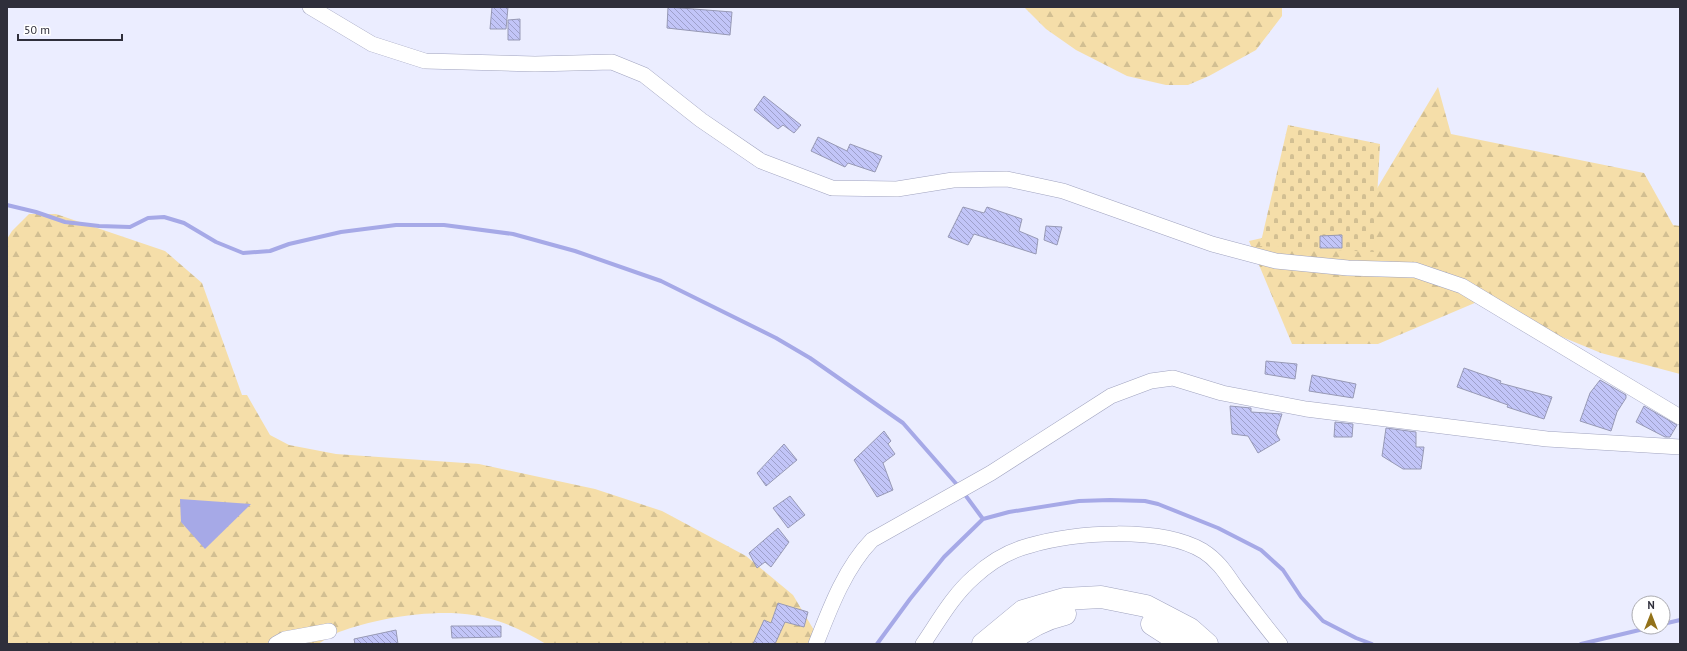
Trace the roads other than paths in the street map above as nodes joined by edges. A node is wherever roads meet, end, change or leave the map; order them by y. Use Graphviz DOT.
graph roads {
  1 [pos="310,7"];
  2 [pos="1680,417"];
  3 [pos="1680,448"];
  4 [pos="329,631"];
  5 [pos="276,644"];
  6 [pos="816,644"];
  7 [pos="923,644"];
  8 [pos="983,644"];
  9 [pos="1007,644"];
  10 [pos="1183,644"];
  11 [pos="1207,644"];
  12 [pos="1280,644"];
  1 -- 2 [label="street"];
  3 -- 6 [label="street"];
  4 -- 5 [label="street"];
  7 -- 12 [label="street"];
  8 -- 11 [label="highway"];
  9 -- 10 [label="highway"];
}
